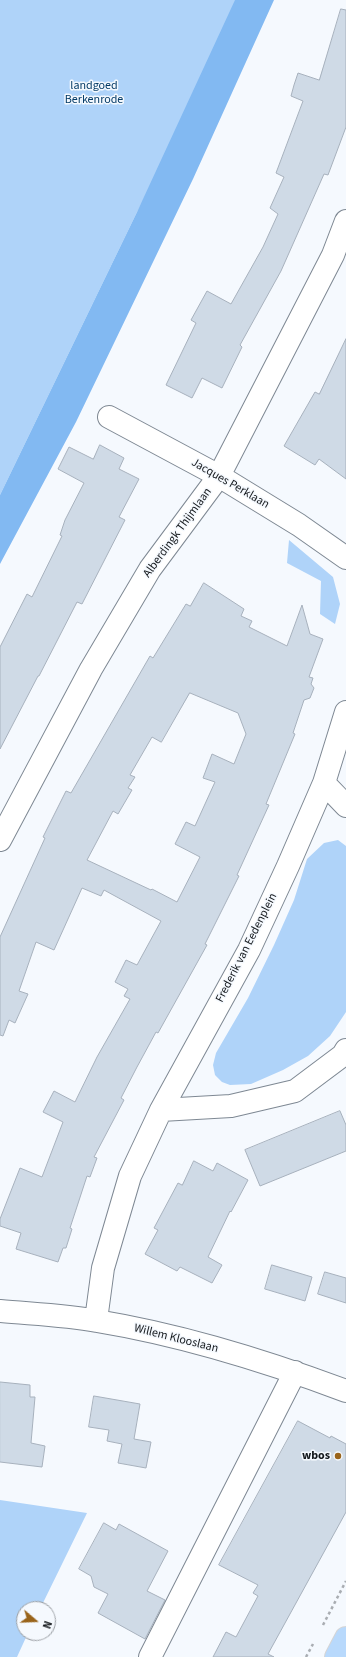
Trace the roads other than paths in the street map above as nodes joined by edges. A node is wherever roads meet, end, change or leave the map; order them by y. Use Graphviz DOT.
graph roads {
  1 [pos="346,221"];
  2 [pos="109,417"];
  3 [pos="219,476"];
  4 [pos="346,558"];
  5 [pos="346,712"];
  6 [pos="324,782"];
  7 [pos="346,806"];
  8 [pos="0,840"];
  9 [pos="346,1050"];
  10 [pos="161,1110"];
  11 [pos="0,1312"];
  12 [pos="96,1320"];
  13 [pos="295,1372"];
  14 [pos="346,1391"];
  15 [pos="346,1638"];
  16 [pos="150,1657"];
  17 [pos="336,1657"];
  1 -- 3 [label="street, Alberdingk Thijmlaan"];
  2 -- 3 [label="street, Jacques Perklaan"];
  3 -- 4 [label="street, Jacques Perklaan"];
  3 -- 8 [label="street, Alberdingk Thijmlaan"];
  5 -- 6 [label="street, Frederik van Eedenplein"];
  6 -- 7 [label="street"];
  6 -- 10 [label="street, Frederik van Eedenplein"];
  9 -- 10 [label="street"];
  10 -- 12 [label="street, Frederik van Eedenplein"];
  11 -- 12 [label="street, Willem Klooslaan"];
  12 -- 13 [label="street, Willem Klooslaan"];
  13 -- 14 [label="street, Willem Klooslaan"];
  13 -- 16 [label="street"];
  15 -- 17 [label="main road"];
}
